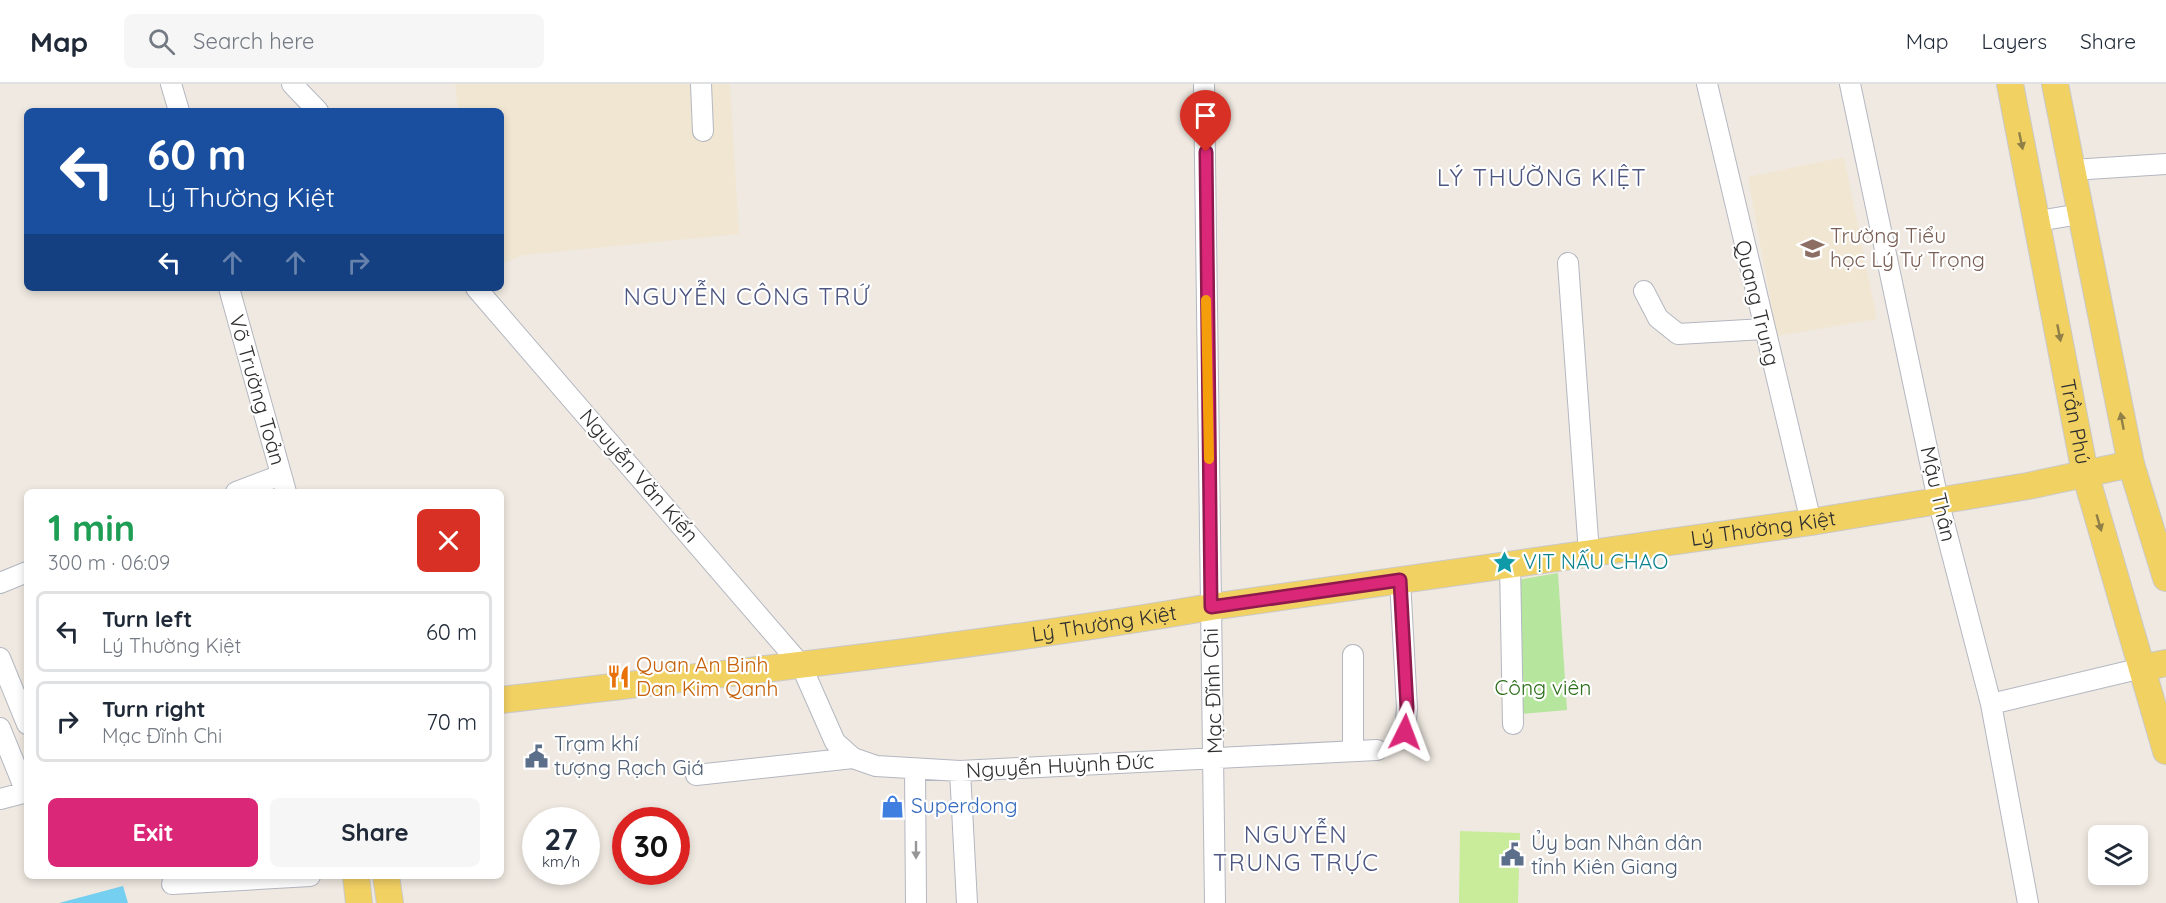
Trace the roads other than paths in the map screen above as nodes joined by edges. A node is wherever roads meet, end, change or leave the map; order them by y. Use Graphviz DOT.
graph roads {
  1 [pos="171,84"];
  2 [pos="292,84"];
  3 [pos="701,84"];
  4 [pos="1204,84"];
  5 [pos="1707,84"];
  6 [pos="1850,84"];
  7 [pos="2010,84"];
  8 [pos="2055,84"];
  9 [pos="178,108"];
  10 [pos="315,108"];
  11 [pos="703,131"];
  12 [pos="2166,164"];
  13 [pos="2072,170"];
  14 [pos="2080,214"];
  15 [pos="2038,221"];
  16 [pos="1568,263"];
  17 [pos="230,291"];
  18 [pos="479,291"];
  19 [pos="1644,291"];
  20 [pos="1764,329"];
  21 [pos="2131,464"];
  22 [pos="2085,473"];
  23 [pos="284,483"];
  24 [pos="252,489"];
  25 [pos="1938,500"];
  26 [pos="1811,522"];
  27 [pos="1589,554"];
  28 [pos="1510,564"];
  29 [pos="24,573"];
  30 [pos="2166,578"];
  31 [pos="1400,580"];
  32 [pos="0,583"];
  33 [pos="1211,607"];
  34 [pos="1353,655"];
  35 [pos="0,658"];
  36 [pos="801,665"];
  37 [pos="2154,665"];
  38 [pos="504,700"];
  39 [pos="1991,704"];
  40 [pos="24,717"];
  41 [pos="1514,724"];
  42 [pos="0,728"];
  43 [pos="1405,732"];
  44 [pos="1377,750"];
  45 [pos="1353,751"];
  46 [pos="2166,751"];
  47 [pos="853,758"];
  48 [pos="1215,758"];
  49 [pos="915,770"];
  50 [pos="960,771"];
  51 [pos="696,776"];
  52 [pos="24,787"];
  53 [pos="24,793"];
  54 [pos="0,800"];
  55 [pos="258,879"];
  56 [pos="356,879"];
  57 [pos="386,879"];
  58 [pos="172,884"];
  59 [pos="359,903"];
  60 [pos="390,903"];
  61 [pos="916,903"];
  62 [pos="967,903"];
  63 [pos="1215,903"];
  64 [pos="2028,903"];
  1 -- 9 [label="street"];
  2 -- 10 [label="street"];
  3 -- 11 [label="street"];
  4 -- 33 [label="street, Mạc Đĩnh Chi"];
  5 -- 20 [label="street, Quang Trung"];
  6 -- 25 [label="street, Mậu Thân"];
  7 -- 15 [label="main road, Trần Phú, one-way"];
  8 -- 13 [label="main road"];
  12 -- 13 [label="street"];
  13 -- 14 [label="main road"];
  14 -- 15 [label="street"];
  21 -- 14 [label="main road, one-way"];
  15 -- 22 [label="main road, Trần Phú, one-way"];
  16 -- 27 [label="street"];
  17 -- 23 [label="street, Võ Trường Toản"];
  18 -- 36 [label="street, Nguyễn Văn Kiến"];
  19 -- 20 [label="street"];
  20 -- 26 [label="street, Quang Trung"];
  21 -- 22 [label="main road, Lý Thường Kiệt"];
  21 -- 30 [label="main road"];
  22 -- 25 [label="main road, Lý Thường Kiệt"];
  22 -- 37 [label="main road, Trần Phú, one-way"];
  23 -- 24 [label="street"];
  25 -- 26 [label="main road, Lý Thường Kiệt"];
  25 -- 39 [label="street, Mậu Thân"];
  26 -- 27 [label="main road, Lý Thường Kiệt"];
  27 -- 28 [label="main road, Lý Thường Kiệt"];
  28 -- 31 [label="main road, Lý Thường Kiệt"];
  28 -- 41 [label="street"];
  29 -- 32 [label="street"];
  31 -- 33 [label="main road, Lý Thường Kiệt"];
  31 -- 43 [label="street"];
  33 -- 36 [label="main road, Lý Thường Kiệt"];
  33 -- 48 [label="street, Mạc Đĩnh Chi"];
  34 -- 45 [label="street"];
  35 -- 40 [label="street"];
  36 -- 38 [label="main road, Lý Thường Kiệt"];
  36 -- 47 [label="street, Nguyễn Huỳnh Đức"];
  37 -- 39 [label="street"];
  37 -- 46 [label="main road, Trần Phú"];
  39 -- 64 [label="street, Mậu Thân"];
  42 -- 52 [label="street"];
  44 -- 45 [label="street, Nguyễn Huỳnh Đức"];
  45 -- 48 [label="street, Nguyễn Huỳnh Đức"];
  47 -- 49 [label="street, Nguyễn Huỳnh Đức"];
  47 -- 51 [label="street"];
  48 -- 50 [label="street, Nguyễn Huỳnh Đức"];
  48 -- 63 [label="street, Mạc Đĩnh Chi"];
  49 -- 50 [label="street, Nguyễn Huỳnh Đức"];
  49 -- 61 [label="street, one-way"];
  50 -- 62 [label="street"];
  53 -- 54 [label="street"];
  55 -- 58 [label="street"];
  56 -- 59 [label="main road"];
  57 -- 60 [label="main road"];
}
